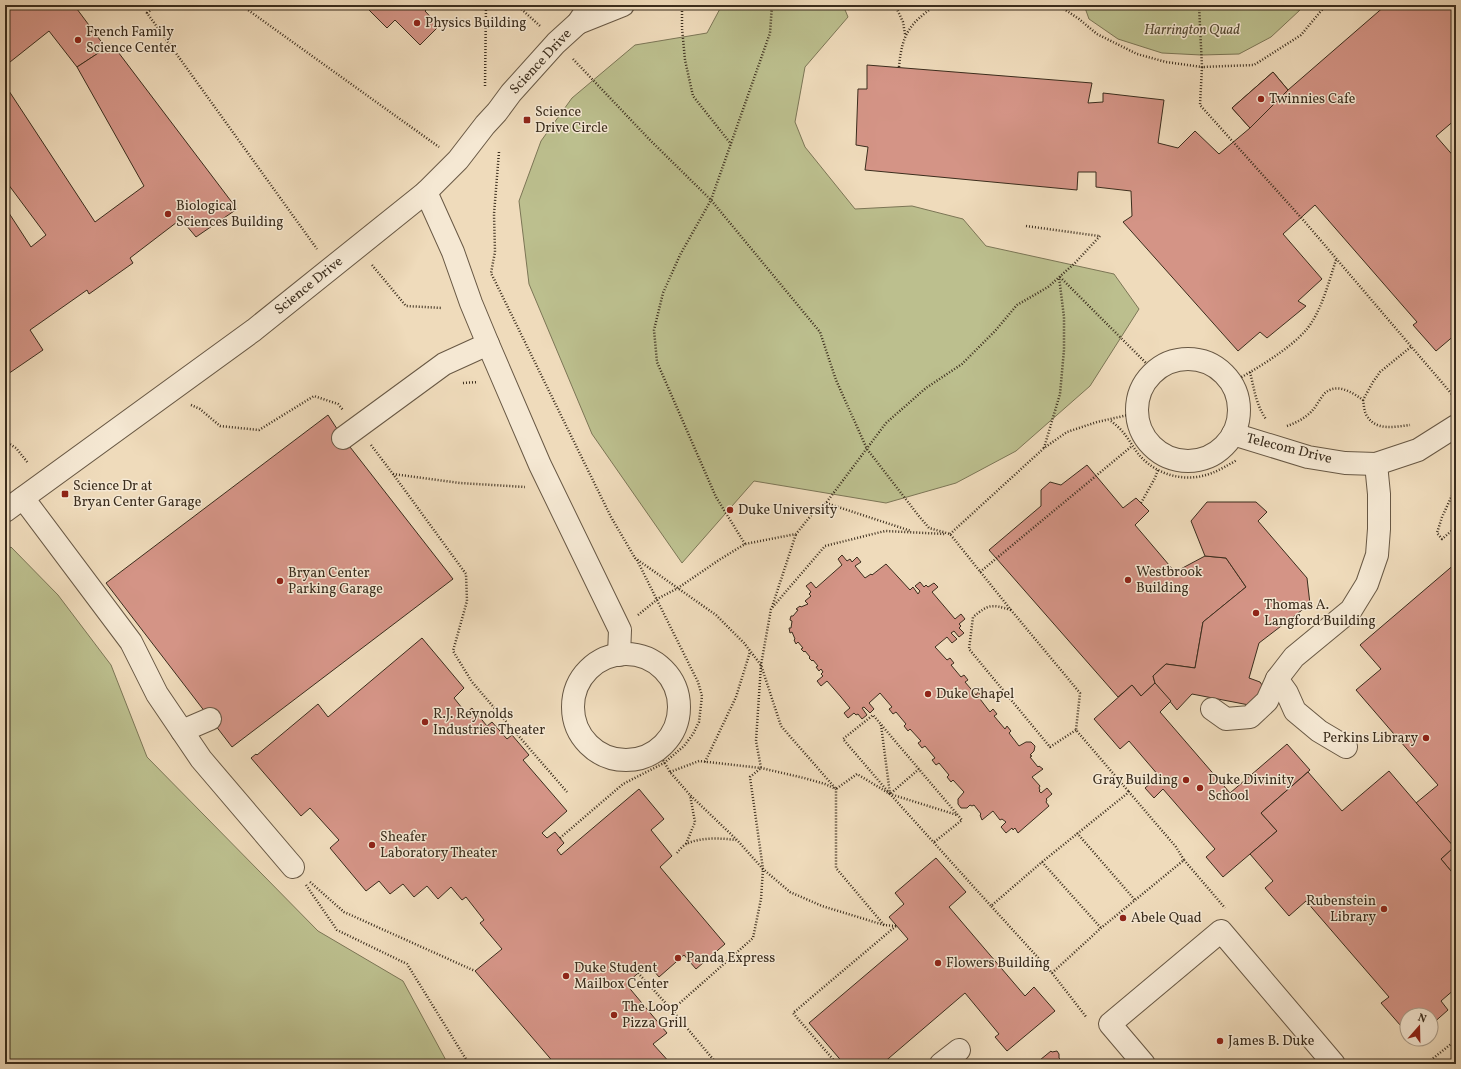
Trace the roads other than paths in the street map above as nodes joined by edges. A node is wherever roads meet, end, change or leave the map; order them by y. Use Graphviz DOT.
graph roads {
  1 [pos="590,5"];
  2 [pos="623,5"];
  3 [pos="578,23"];
  4 [pos="426,192"];
  5 [pos="488,344"];
  6 [pos="1456,426"];
  7 [pos="350,433"];
  8 [pos="1232,434"];
  9 [pos="1376,464"];
  10 [pos="23,498"];
  11 [pos="5,512"];
  12 [pos="620,655"];
  13 [pos="1277,679"];
  14 [pos="1212,709"];
  15 [pos="210,719"];
  16 [pos="182,730"];
  17 [pos="1346,747"];
  18 [pos="293,867"];
  19 [pos="959,1050"];
  20 [pos="941,1064"];
  21 [pos="1144,1064"];
  22 [pos="1334,1064"];
  1 -- 3 [label="street, Science Drive"];
  2 -- 3 [label="street, Science Drive"];
  3 -- 4 [label="street, Science Drive"];
  4 -- 5 [label="street"];
  4 -- 10 [label="street, Science Drive"];
  5 -- 7 [label="street"];
  5 -- 12 [label="street"];
  6 -- 9 [label="street, Telecom Drive"];
  8 -- 8 [label="street, Telecom Drive"];
  8 -- 9 [label="street, Telecom Drive"];
  9 -- 13 [label="street"];
  10 -- 11 [label="street, Science Drive"];
  10 -- 16 [label="street"];
  12 -- 12 [label="street"];
  13 -- 14 [label="street"];
  13 -- 17 [label="street"];
  15 -- 16 [label="street"];
  16 -- 18 [label="street"];
  19 -- 20 [label="street"];
  21 -- 22 [label="street"];
}
